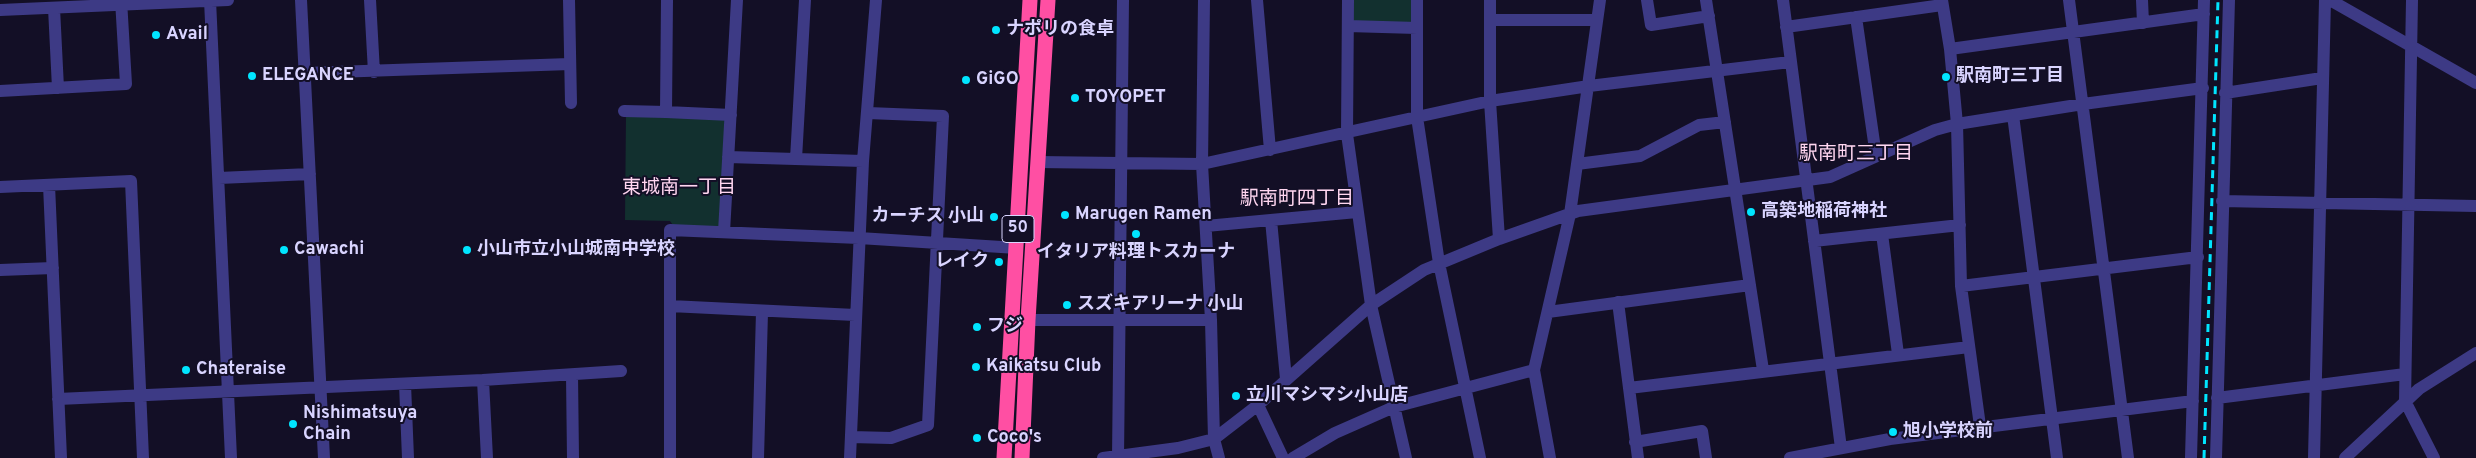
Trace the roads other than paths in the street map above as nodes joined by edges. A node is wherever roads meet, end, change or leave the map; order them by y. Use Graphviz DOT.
graph roads {
  1 [pos="210,0"];
  2 [pos="228,0"];
  3 [pos="301,0"];
  4 [pos="370,0"];
  5 [pos="569,0"];
  6 [pos="667,0"];
  7 [pos="737,0"];
  8 [pos="805,0"];
  9 [pos="876,0"];
  10 [pos="1030,0"];
  11 [pos="1048,0"];
  12 [pos="1123,0"];
  13 [pos="1204,0"];
  14 [pos="1257,0"];
  15 [pos="1348,0"];
  16 [pos="1418,0"];
  17 [pos="1490,0"];
  18 [pos="1600,0"];
  19 [pos="1647,0"];
  20 [pos="1706,0"];
  21 [pos="1783,0"];
  22 [pos="2069,0"];
  23 [pos="2142,0"];
  24 [pos="2204,0"];
  25 [pos="2229,0"];
  26 [pos="2325,0"];
  27 [pos="2330,0"];
  28 [pos="2412,0"];
  29 [pos="121,3"];
  30 [pos="1942,3"];
  31 [pos="32,4"];
  32 [pos="54,8"];
  33 [pos="0,10"];
  34 [pos="2204,14"];
  35 [pos="1709,16"];
  36 [pos="1856,17"];
  37 [pos="1490,20"];
  38 [pos="1597,20"];
  39 [pos="2143,22"];
  40 [pos="1348,26"];
  41 [pos="1786,27"];
  42 [pos="1417,28"];
  43 [pos="2073,31"];
  44 [pos="2411,46"];
  45 [pos="1950,48"];
  46 [pos="1790,62"];
  47 [pos="570,64"];
  48 [pos="1716,71"];
  49 [pos="374,72"];
  50 [pos="305,73"];
  51 [pos="0,77"];
  52 [pos="2322,78"];
  53 [pos="2476,83"];
  54 [pos="1589,86"];
  55 [pos="58,88"];
  56 [pos="2203,88"];
  57 [pos="0,91"];
  58 [pos="2225,93"];
  59 [pos="1490,101"];
  60 [pos="571,103"];
  61 [pos="2083,104"];
  62 [pos="624,111"];
  63 [pos="666,112"];
  64 [pos="868,113"];
  65 [pos="731,115"];
  66 [pos="2014,115"];
  67 [pos="1417,117"];
  68 [pos="1724,122"];
  69 [pos="1957,124"];
  70 [pos="1347,134"];
  71 [pos="1270,150"];
  72 [pos="1876,156"];
  73 [pos="728,157"];
  74 [pos="796,159"];
  75 [pos="863,161"];
  76 [pos="1037,162"];
  77 [pos="1122,162"];
  78 [pos="1202,164"];
  79 [pos="1577,164"];
  80 [pos="310,174"];
  81 [pos="219,178"];
  82 [pos="1806,181"];
  83 [pos="49,184"];
  84 [pos="0,187"];
  85 [pos="1735,189"];
  86 [pos="2222,202"];
  87 [pos="2320,203"];
  88 [pos="2408,206"];
  89 [pos="2476,206"];
  90 [pos="1357,212"];
  91 [pos="1570,214"];
  92 [pos="1271,220"];
  93 [pos="1960,225"];
  94 [pos="1206,226"];
  95 [pos="724,232"];
  96 [pos="1882,234"];
  97 [pos="859,238"];
  98 [pos="1499,239"];
  99 [pos="1814,241"];
  100 [pos="937,244"];
  101 [pos="1017,248"];
  102 [pos="2198,257"];
  103 [pos="1439,263"];
  104 [pos="53,268"];
  105 [pos="2104,268"];
  106 [pos="0,270"];
  107 [pos="2034,277"];
  108 [pos="1750,285"];
  109 [pos="1962,286"];
  110 [pos="1618,302"];
  111 [pos="670,306"];
  112 [pos="1371,306"];
  113 [pos="762,312"];
  114 [pos="1548,312"];
  115 [pos="855,315"];
  116 [pos="1120,318"];
  117 [pos="1028,320"];
  118 [pos="1211,320"];
  119 [pos="1969,347"];
  120 [pos="2476,353"];
  121 [pos="1898,354"];
  122 [pos="1828,362"];
  123 [pos="1534,370"];
  124 [pos="1763,370"];
  125 [pos="622,371"];
  126 [pos="2405,374"];
  127 [pos="572,375"];
  128 [pos="1286,378"];
  129 [pos="483,380"];
  130 [pos="405,384"];
  131 [pos="2316,385"];
  132 [pos="321,387"];
  133 [pos="1466,388"];
  134 [pos="1628,388"];
  135 [pos="228,392"];
  136 [pos="140,394"];
  137 [pos="2217,398"];
  138 [pos="58,399"];
  139 [pos="2193,401"];
  140 [pos="2405,401"];
  141 [pos="1258,405"];
  142 [pos="1394,407"];
  143 [pos="2122,410"];
  144 [pos="2052,420"];
  145 [pos="1980,426"];
  146 [pos="851,436"];
  147 [pos="1214,439"];
  148 [pos="1636,442"];
  149 [pos="1841,448"];
  150 [pos="1118,457"];
  151 [pos="61,458"];
  152 [pos="143,458"];
  153 [pos="231,458"];
  154 [pos="324,458"];
  155 [pos="408,458"];
  156 [pos="487,458"];
  157 [pos="573,458"];
  158 [pos="670,458"];
  159 [pos="758,458"];
  160 [pos="850,458"];
  161 [pos="1004,458"];
  162 [pos="1022,458"];
  163 [pos="1103,458"];
  164 [pos="1219,458"];
  165 [pos="1284,458"];
  166 [pos="1293,458"];
  167 [pos="1406,458"];
  168 [pos="1480,458"];
  169 [pos="1550,458"];
  170 [pos="1638,458"];
  171 [pos="1706,458"];
  172 [pos="1790,458"];
  173 [pos="2057,458"];
  174 [pos="2128,458"];
  175 [pos="2191,458"];
  176 [pos="2216,458"];
  177 [pos="2314,458"];
  178 [pos="2345,458"];
  179 [pos="2434,458"];
  1 -- 2 [label="street"];
  1 -- 29 [label="street"];
  1 -- 81 [label="street"];
  3 -- 50 [label="street"];
  4 -- 49 [label="street"];
  5 -- 47 [label="street"];
  6 -- 63 [label="street"];
  7 -- 65 [label="street"];
  8 -- 74 [label="street"];
  9 -- 64 [label="street"];
  10 -- 101 [label="highway, 50"];
  11 -- 76 [label="highway, 50"];
  12 -- 77 [label="street"];
  13 -- 78 [label="street"];
  14 -- 71 [label="street"];
  15 -- 40 [label="street"];
  16 -- 42 [label="street"];
  17 -- 37 [label="street"];
  18 -- 38 [label="street"];
  19 -- 35 [label="street"];
  20 -- 35 [label="street"];
  21 -- 41 [label="street"];
  22 -- 43 [label="street"];
  23 -- 39 [label="street"];
  24 -- 34 [label="street"];
  25 -- 58 [label="street"];
  26 -- 52 [label="street"];
  27 -- 44 [label="street"];
  28 -- 44 [label="street"];
  29 -- 32 [label="street"];
  29 -- 55 [label="street"];
  30 -- 36 [label="street"];
  30 -- 45 [label="street"];
  31 -- 32 [label="street"];
  31 -- 33 [label="street"];
  32 -- 55 [label="street"];
  34 -- 39 [label="street"];
  34 -- 56 [label="street"];
  35 -- 48 [label="street"];
  36 -- 41 [label="street"];
  36 -- 72 [label="street"];
  37 -- 38 [label="street"];
  37 -- 59 [label="street"];
  38 -- 54 [label="street"];
  39 -- 43 [label="street"];
  40 -- 42 [label="street"];
  40 -- 70 [label="street"];
  41 -- 46 [label="street"];
  42 -- 67 [label="street"];
  43 -- 45 [label="street"];
  43 -- 61 [label="street"];
  44 -- 53 [label="street"];
  44 -- 88 [label="street"];
  45 -- 69 [label="street"];
  46 -- 48 [label="street"];
  46 -- 82 [label="street"];
  47 -- 49 [label="street"];
  47 -- 60 [label="street"];
  48 -- 54 [label="street"];
  48 -- 68 [label="street"];
  49 -- 50 [label="street"];
  50 -- 80 [label="street"];
  51 -- 57 [label="street"];
  52 -- 58 [label="street"];
  52 -- 87 [label="street"];
  54 -- 59 [label="street"];
  54 -- 79 [label="street"];
  55 -- 57 [label="street"];
  56 -- 61 [label="street"];
  56 -- 102 [label="street"];
  58 -- 86 [label="street"];
  59 -- 67 [label="street"];
  59 -- 98 [label="street"];
  61 -- 66 [label="street"];
  61 -- 105 [label="street"];
  62 -- 63 [label="street"];
  63 -- 65 [label="street"];
  64 -- 75 [label="street"];
  64 -- 100 [label="street"];
  65 -- 73 [label="street"];
  66 -- 69 [label="street"];
  66 -- 107 [label="street"];
  67 -- 70 [label="street"];
  67 -- 103 [label="street"];
  68 -- 79 [label="street"];
  68 -- 85 [label="street"];
  69 -- 72 [label="street"];
  69 -- 93 [label="street"];
  70 -- 71 [label="street"];
  70 -- 90 [label="street"];
  71 -- 78 [label="street"];
  72 -- 82 [label="street"];
  73 -- 74 [label="street"];
  73 -- 95 [label="street"];
  74 -- 75 [label="street"];
  75 -- 97 [label="street"];
  76 -- 77 [label="street"];
  76 -- 117 [label="highway, 50"];
  77 -- 78 [label="street"];
  77 -- 116 [label="street"];
  78 -- 94 [label="street"];
  79 -- 91 [label="street"];
  80 -- 81 [label="street"];
  80 -- 132 [label="street"];
  81 -- 135 [label="street"];
  82 -- 85 [label="street"];
  82 -- 99 [label="street"];
  83 -- 84 [label="street"];
  83 -- 104 [label="street"];
  83 -- 136 [label="street"];
  85 -- 91 [label="street"];
  85 -- 108 [label="street"];
  86 -- 87 [label="street"];
  86 -- 137 [label="street"];
  87 -- 88 [label="street"];
  87 -- 131 [label="street"];
  88 -- 89 [label="street"];
  88 -- 126 [label="street"];
  90 -- 92 [label="street"];
  90 -- 112 [label="street"];
  91 -- 98 [label="street"];
  91 -- 114 [label="street"];
  92 -- 94 [label="street"];
  92 -- 128 [label="street"];
  93 -- 96 [label="street"];
  93 -- 109 [label="street"];
  94 -- 118 [label="street"];
  95 -- 97 [label="street"];
  95 -- 111 [label="street"];
  96 -- 99 [label="street"];
  96 -- 121 [label="street"];
  97 -- 100 [label="street"];
  97 -- 115 [label="street"];
  98 -- 103 [label="street"];
  99 -- 122 [label="street"];
  100 -- 101 [label="street"];
  100 -- 146 [label="street"];
  101 -- 161 [label="highway, 50"];
  102 -- 105 [label="street"];
  102 -- 139 [label="street"];
  103 -- 112 [label="street"];
  103 -- 133 [label="street"];
  104 -- 106 [label="street"];
  104 -- 138 [label="street"];
  105 -- 107 [label="street"];
  105 -- 143 [label="street"];
  107 -- 109 [label="street"];
  107 -- 144 [label="street"];
  108 -- 110 [label="street"];
  108 -- 124 [label="street"];
  109 -- 119 [label="street"];
  110 -- 114 [label="street"];
  110 -- 134 [label="street"];
  111 -- 113 [label="street"];
  111 -- 158 [label="street"];
  112 -- 128 [label="street"];
  112 -- 142 [label="street"];
  113 -- 115 [label="street"];
  113 -- 159 [label="street"];
  114 -- 123 [label="street"];
  115 -- 146 [label="street"];
  116 -- 117 [label="street"];
  116 -- 118 [label="street"];
  116 -- 150 [label="street"];
  117 -- 162 [label="highway, 50"];
  118 -- 147 [label="street"];
  119 -- 121 [label="street"];
  119 -- 145 [label="street"];
  120 -- 140 [label="street"];
  121 -- 122 [label="street"];
  122 -- 124 [label="street"];
  122 -- 149 [label="street"];
  123 -- 133 [label="street"];
  123 -- 169 [label="street"];
  124 -- 134 [label="street"];
  125 -- 127 [label="street"];
  126 -- 131 [label="street"];
  126 -- 140 [label="street"];
  127 -- 129 [label="street"];
  127 -- 157 [label="street"];
  128 -- 141 [label="street"];
  129 -- 130 [label="street"];
  129 -- 156 [label="street"];
  130 -- 132 [label="street"];
  130 -- 155 [label="street"];
  131 -- 137 [label="street"];
  131 -- 177 [label="street"];
  132 -- 135 [label="street"];
  132 -- 154 [label="street"];
  133 -- 142 [label="street"];
  133 -- 168 [label="street"];
  134 -- 148 [label="street"];
  135 -- 136 [label="street"];
  135 -- 153 [label="street"];
  136 -- 138 [label="street"];
  136 -- 152 [label="street"];
  137 -- 176 [label="street"];
  138 -- 151 [label="street"];
  139 -- 143 [label="street"];
  139 -- 175 [label="street"];
  140 -- 178 [label="street"];
  140 -- 179 [label="street"];
  141 -- 147 [label="street"];
  141 -- 165 [label="street"];
  142 -- 166 [label="street"];
  142 -- 167 [label="street"];
  143 -- 144 [label="street"];
  143 -- 174 [label="street"];
  144 -- 145 [label="street"];
  144 -- 173 [label="street"];
  145 -- 149 [label="street"];
  146 -- 160 [label="street"];
  147 -- 150 [label="street"];
  147 -- 164 [label="street"];
  148 -- 170 [label="street"];
  148 -- 171 [label="street"];
  149 -- 172 [label="street"];
  150 -- 163 [label="street"];
}
